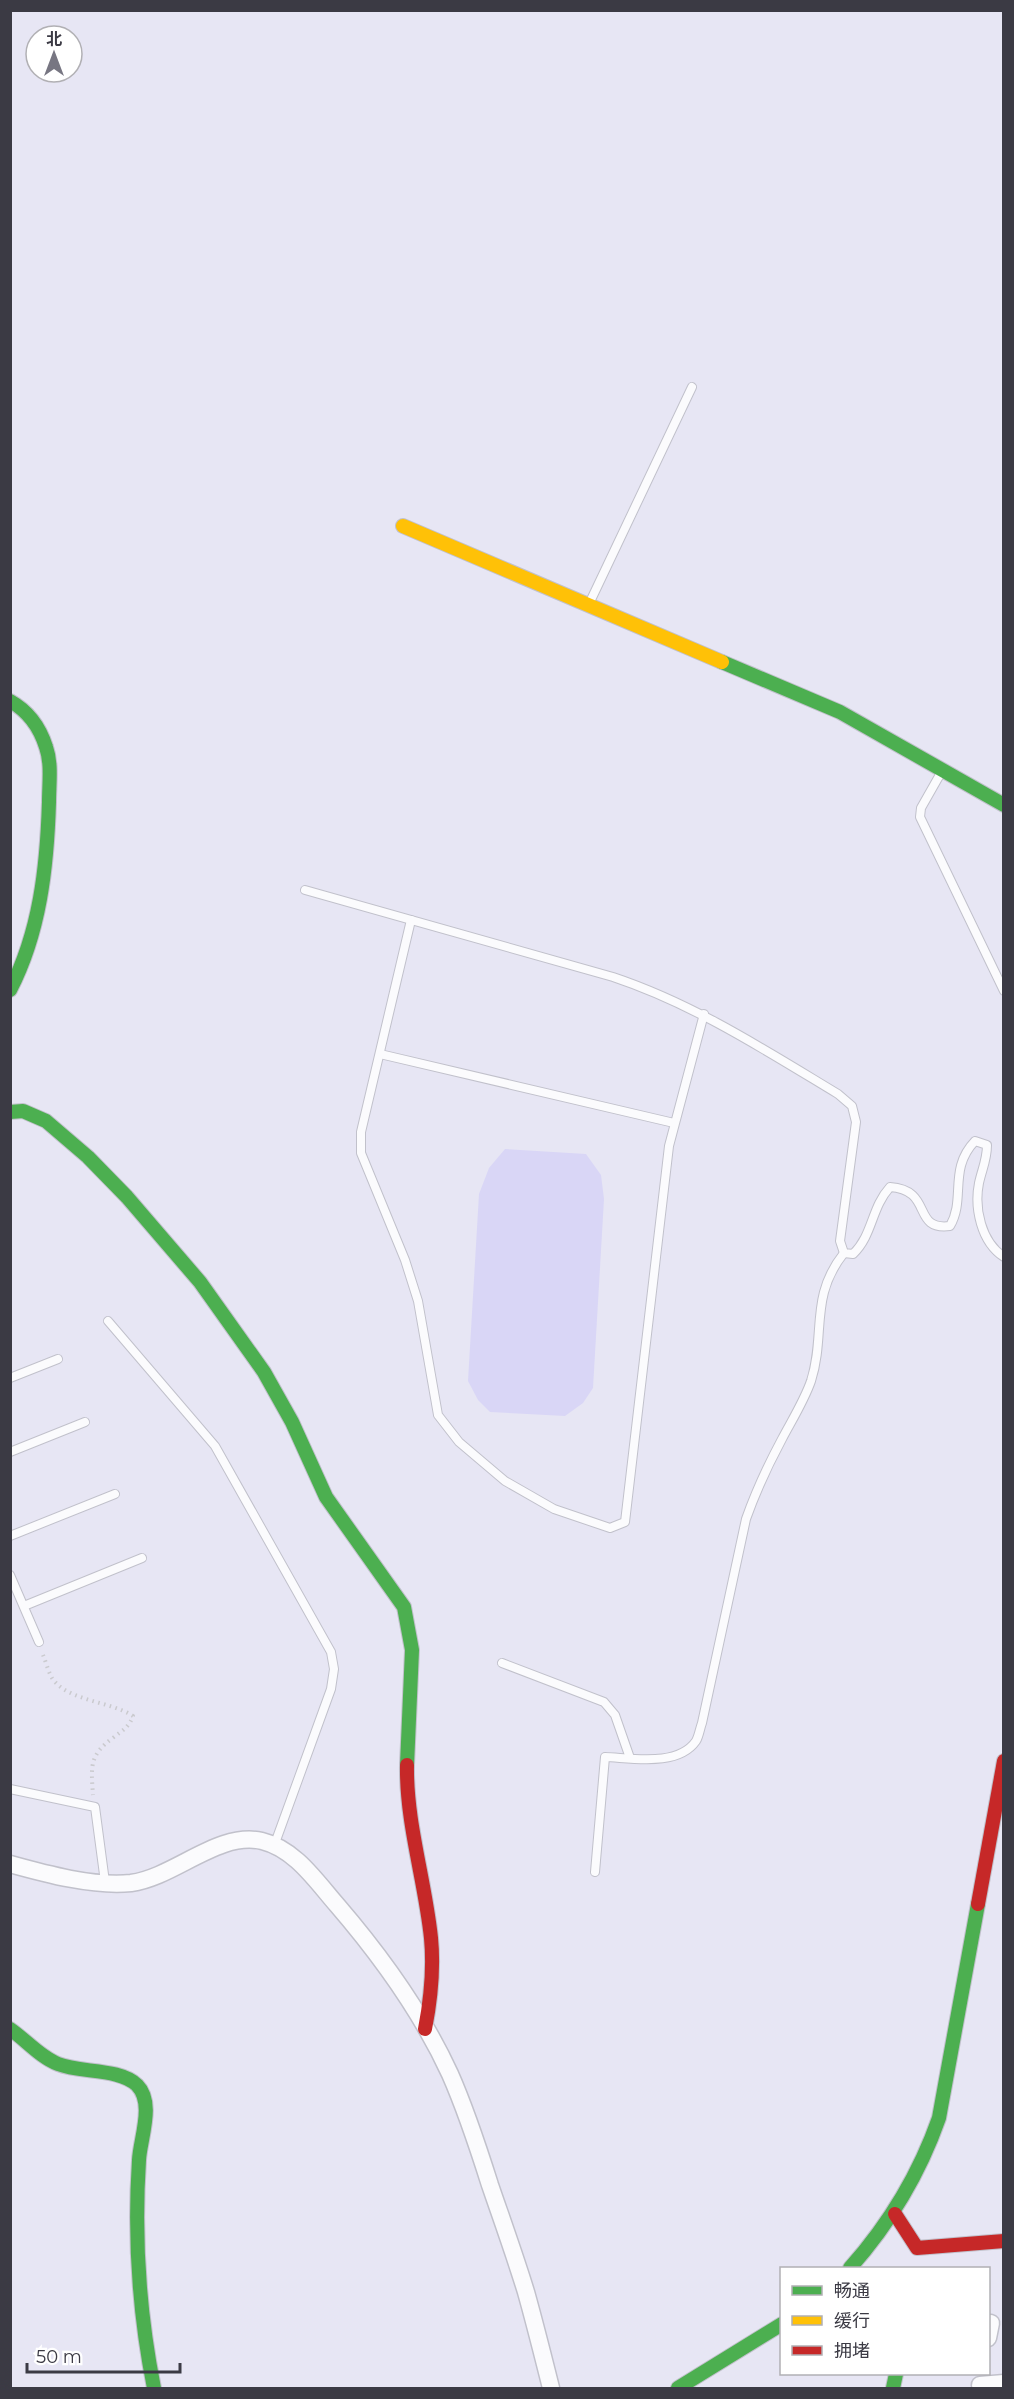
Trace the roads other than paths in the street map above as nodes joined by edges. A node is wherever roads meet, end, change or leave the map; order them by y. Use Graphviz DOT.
graph roads {
  1 [pos="692,387"];
  2 [pos="403,526"];
  3 [pos="588,605"];
  4 [pos="10,701"];
  5 [pos="942,770"];
  6 [pos="1004,805"];
  7 [pos="305,890"];
  8 [pos="411,920"];
  9 [pos="10,990"];
  10 [pos="1004,991"];
  11 [pos="704,1014"];
  12 [pos="380,1054"];
  13 [pos="10,1112"];
  14 [pos="674,1123"];
  15 [pos="844,1253"];
  16 [pos="1004,1257"];
  17 [pos="108,1321"];
  18 [pos="58,1359"];
  19 [pos="10,1378"];
  20 [pos="85,1422"];
  21 [pos="10,1452"];
  22 [pos="115,1494"];
  23 [pos="10,1536"];
  24 [pos="142,1558"];
  25 [pos="10,1575"];
  26 [pos="24,1606"];
  27 [pos="39,1642"];
  28 [pos="502,1663"];
  29 [pos="630,1758"];
  30 [pos="1004,1761"];
  31 [pos="10,1789"];
  32 [pos="274,1846"];
  33 [pos="10,1864"];
  34 [pos="596,1872"];
  35 [pos="105,1882"];
  36 [pos="10,2029"];
  37 [pos="425,2029"];
  38 [pos="896,2214"];
  39 [pos="1004,2241"];
  40 [pos="851,2267"];
  41 [pos="780,2325"];
  42 [pos="981,2382"];
  43 [pos="1004,2383"];
  44 [pos="154,2388"];
  45 [pos="551,2388"];
  46 [pos="678,2388"];
  1 -- 3 [label="lane"];
  2 -- 3 [label="street"];
  3 -- 5 [label="street"];
  4 -- 9 [label="street"];
  5 -- 6 [label="street"];
  5 -- 10 [label="lane"];
  7 -- 8 [label="lane"];
  8 -- 11 [label="lane"];
  8 -- 12 [label="lane"];
  11 -- 14 [label="lane"];
  11 -- 15 [label="lane"];
  12 -- 14 [label="lane"];
  12 -- 14 [label="lane"];
  13 -- 37 [label="street"];
  15 -- 16 [label="lane"];
  15 -- 29 [label="lane"];
  17 -- 32 [label="lane"];
  18 -- 19 [label="lane"];
  20 -- 21 [label="lane"];
  22 -- 23 [label="lane"];
  24 -- 26 [label="lane"];
  25 -- 26 [label="lane"];
  26 -- 27 [label="lane"];
  28 -- 29 [label="lane"];
  29 -- 34 [label="lane"];
  30 -- 38 [label="street"];
  31 -- 35 [label="lane"];
  32 -- 35 [label="street"];
  32 -- 37 [label="street"];
  33 -- 35 [label="street"];
  36 -- 44 [label="street"];
  37 -- 45 [label="street"];
  38 -- 39 [label="street"];
  38 -- 40 [label="street"];
  41 -- 46 [label="street"];
  42 -- 43 [label="street"];
}
